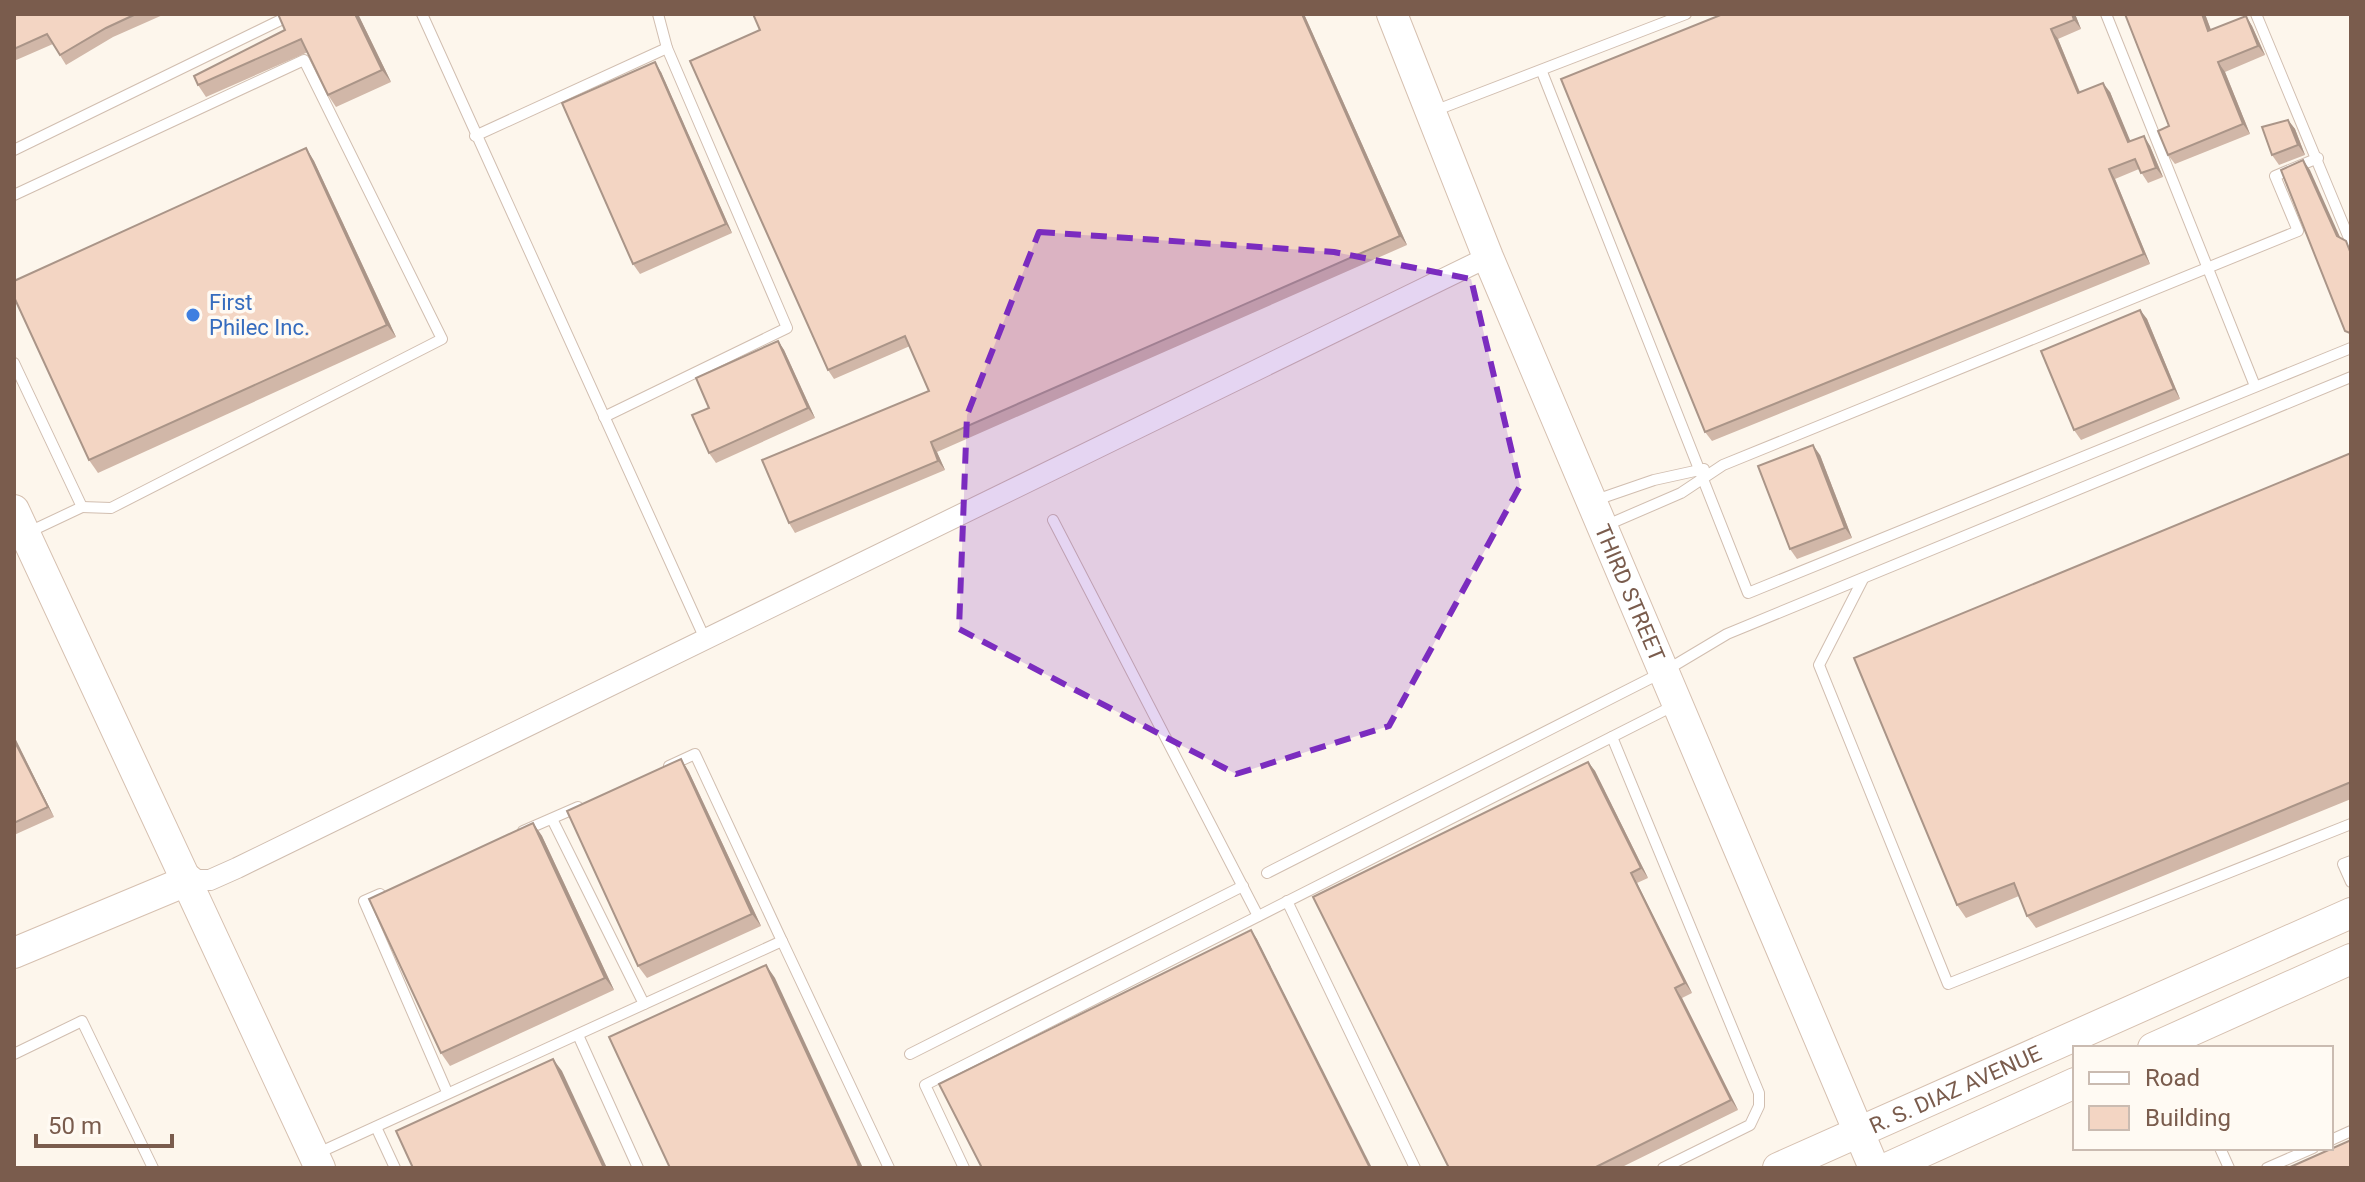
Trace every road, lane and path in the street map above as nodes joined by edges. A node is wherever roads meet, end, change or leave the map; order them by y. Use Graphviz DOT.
graph roads {
  1 [pos="293,14"];
  2 [pos="422,14"];
  3 [pos="658,14"];
  4 [pos="1392,14"];
  5 [pos="1686,14"];
  6 [pos="2106,14"];
  7 [pos="2256,14"];
  8 [pos="667,48"];
  9 [pos="1542,72"];
  10 [pos="1431,112"];
  11 [pos="475,136"];
  12 [pos="14,150"];
  13 [pos="2318,158"];
  14 [pos="14,195"];
  15 [pos="2351,243"];
  16 [pos="1488,257"];
  17 [pos="2209,267"];
  18 [pos="2351,348"];
  19 [pos="14,363"];
  20 [pos="2351,377"];
  21 [pos="2255,386"];
  22 [pos="604,417"];
  23 [pos="1701,474"];
  24 [pos="82,507"];
  25 [pos="1598,514"];
  26 [pos="1053,520"];
  27 [pos="20,522"];
  28 [pos="1863,579"];
  29 [pos="705,639"];
  30 [pos="1665,671"];
  31 [pos="1678,703"];
  32 [pos="1612,737"];
  33 [pos="652,774"];
  34 [pos="595,799"];
  35 [pos="552,819"];
  36 [pos="2351,824"];
  37 [pos="508,838"];
  38 [pos="2351,861"];
  39 [pos="1267,873"];
  40 [pos="189,880"];
  41 [pos="2351,882"];
  42 [pos="1243,886"];
  43 [pos="393,888"];
  44 [pos="1287,901"];
  45 [pos="2351,913"];
  46 [pos="1258,916"];
  47 [pos="782,941"];
  48 [pos="14,953"];
  49 [pos="2351,959"];
  50 [pos="644,1004"];
  51 [pos="578,1035"];
  52 [pos="2157,1046"];
  53 [pos="14,1054"];
  54 [pos="910,1054"];
  55 [pos="2073,1084"];
  56 [pos="447,1092"];
  57 [pos="376,1127"];
  58 [pos="1860,1132"];
  59 [pos="2308,1150"];
  60 [pos="317,1162"];
  61 [pos="153,1168"];
  62 [pos="395,1168"];
  63 [pos="638,1168"];
  64 [pos="889,1168"];
  65 [pos="964,1168"];
  66 [pos="1415,1168"];
  67 [pos="1663,1168"];
  68 [pos="1778,1168"];
  69 [pos="1874,1168"];
  70 [pos="1887,1168"];
  71 [pos="2267,1168"];
  1 -- 12 [label="lane"];
  2 -- 11 [label="lane"];
  3 -- 8 [label="lane"];
  4 -- 10 [label="street, THIRD STREET"];
  5 -- 9 [label="lane"];
  6 -- 17 [label="lane"];
  7 -- 13 [label="lane"];
  8 -- 11 [label="lane"];
  8 -- 22 [label="lane"];
  9 -- 10 [label="lane"];
  9 -- 23 [label="lane"];
  10 -- 16 [label="street, THIRD STREET"];
  11 -- 22 [label="lane"];
  13 -- 15 [label="lane"];
  13 -- 17 [label="lane"];
  14 -- 24 [label="lane"];
  16 -- 25 [label="street, THIRD STREET"];
  16 -- 29 [label="street"];
  17 -- 21 [label="lane"];
  17 -- 23 [label="lane"];
  18 -- 21 [label="lane"];
  19 -- 24 [label="lane"];
  20 -- 28 [label="lane"];
  21 -- 23 [label="lane"];
  22 -- 29 [label="lane"];
  23 -- 25 [label="lane"];
  23 -- 25 [label="lane"];
  24 -- 27 [label="lane"];
  25 -- 30 [label="street, THIRD STREET"];
  26 -- 42 [label="lane"];
  27 -- 40 [label="street"];
  28 -- 30 [label="lane"];
  28 -- 36 [label="lane"];
  29 -- 40 [label="street"];
  30 -- 31 [label="street, THIRD STREET"];
  30 -- 39 [label="lane"];
  31 -- 32 [label="lane"];
  31 -- 58 [label="street, THIRD STREET"];
  32 -- 44 [label="lane"];
  32 -- 67 [label="lane"];
  33 -- 47 [label="lane"];
  34 -- 35 [label="lane"];
  35 -- 37 [label="lane"];
  35 -- 50 [label="lane"];
  38 -- 41 [label="lane"];
  40 -- 48 [label="street"];
  40 -- 60 [label="street"];
  42 -- 46 [label="lane"];
  42 -- 54 [label="lane"];
  43 -- 56 [label="lane"];
  44 -- 46 [label="lane"];
  44 -- 66 [label="lane"];
  45 -- 58 [label="street, R. S. DIAZ AVENUE"];
  46 -- 65 [label="lane"];
  47 -- 50 [label="lane"];
  47 -- 64 [label="lane"];
  49 -- 52 [label="street"];
  50 -- 51 [label="lane"];
  51 -- 56 [label="lane"];
  51 -- 63 [label="lane"];
  53 -- 61 [label="lane"];
  55 -- 70 [label="street, R. S. DIAZ AVENUE"];
  56 -- 57 [label="lane"];
  57 -- 60 [label="lane"];
  57 -- 62 [label="lane"];
  58 -- 68 [label="street, R. S. DIAZ AVENUE"];
  58 -- 69 [label="street, THIRD STREET"];
  59 -- 71 [label="lane"];
}
